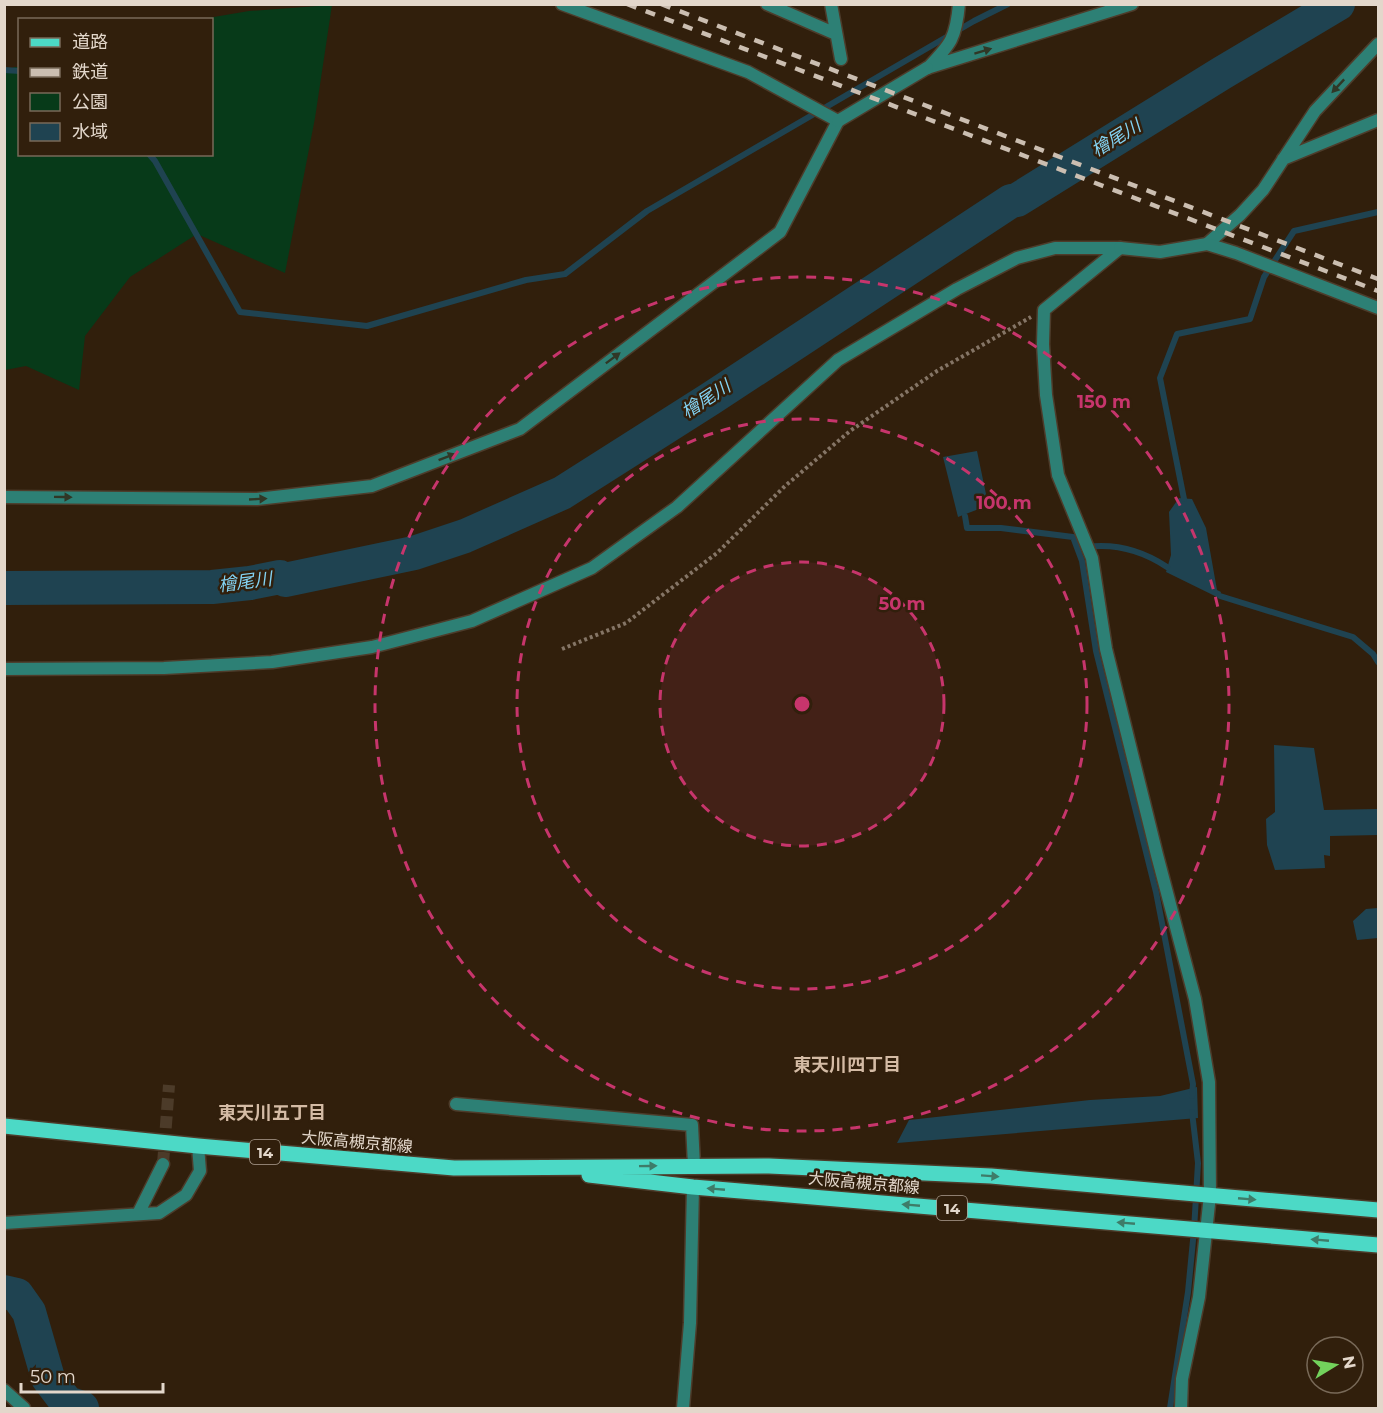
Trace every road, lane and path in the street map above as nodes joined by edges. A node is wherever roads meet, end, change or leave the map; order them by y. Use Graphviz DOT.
graph roads {
  1 [pos="562,4"];
  2 [pos="767,4"];
  3 [pos="831,4"];
  4 [pos="958,4"];
  5 [pos="1132,4"];
  6 [pos="836,34"];
  7 [pos="1378,44"];
  8 [pos="841,59"];
  9 [pos="927,68"];
  10 [pos="1378,120"];
  11 [pos="838,121"];
  12 [pos="1282,159"];
  13 [pos="1207,244"];
  14 [pos="1120,248"];
  15 [pos="1378,308"];
  16 [pos="1044,310"];
  17 [pos="4,497"];
  18 [pos="562,649"];
  19 [pos="4,669"];
  20 [pos="456,1104"];
  21 [pos="4,1126"];
  22 [pos="198,1146"];
  23 [pos="163,1164"];
  24 [pos="694,1165"];
  25 [pos="527,1168"];
  26 [pos="693,1187"];
  27 [pos="1210,1196"];
  28 [pos="1378,1210"];
  29 [pos="138,1214"];
  30 [pos="4,1223"];
  31 [pos="1206,1230"];
  32 [pos="1378,1245"];
  33 [pos="4,1390"];
  34 [pos="24,1408"];
  35 [pos="683,1408"];
  36 [pos="1181,1408"];
  1 -- 11 [label="street"];
  2 -- 6 [label="street"];
  3 -- 6 [label="street"];
  4 -- 9 [label="street"];
  9 -- 5 [label="street, one-way"];
  6 -- 8 [label="street"];
  7 -- 12 [label="street, one-way"];
  9 -- 11 [label="street"];
  10 -- 12 [label="street"];
  17 -- 11 [label="street, one-way"];
  12 -- 13 [label="street"];
  13 -- 14 [label="street"];
  13 -- 15 [label="street"];
  14 -- 16 [label="street"];
  14 -- 19 [label="street"];
  16 -- 18 [label="path"];
  16 -- 27 [label="street"];
  20 -- 24 [label="street"];
  21 -- 22 [label="main road, 大阪高槻京都線 / 14"];
  22 -- 25 [label="main road, 大阪高槻京都線 / 14"];
  22 -- 29 [label="street"];
  23 -- 29 [label="street"];
  25 -- 24 [label="main road, 大阪高槻京都線 / 14, one-way"];
  24 -- 27 [label="main road, 大阪高槻京都線 / 14, one-way"];
  25 -- 26 [label="main road, 大阪高槻京都線 / 14"];
  31 -- 26 [label="main road, 大阪高槻京都線 / 14, one-way"];
  26 -- 35 [label="street"];
  27 -- 28 [label="main road, 大阪高槻京都線 / 14, one-way"];
  27 -- 31 [label="street"];
  29 -- 30 [label="street"];
  32 -- 31 [label="main road, 大阪高槻京都線 / 14, one-way"];
  31 -- 36 [label="street"];
  33 -- 34 [label="street"];
}
